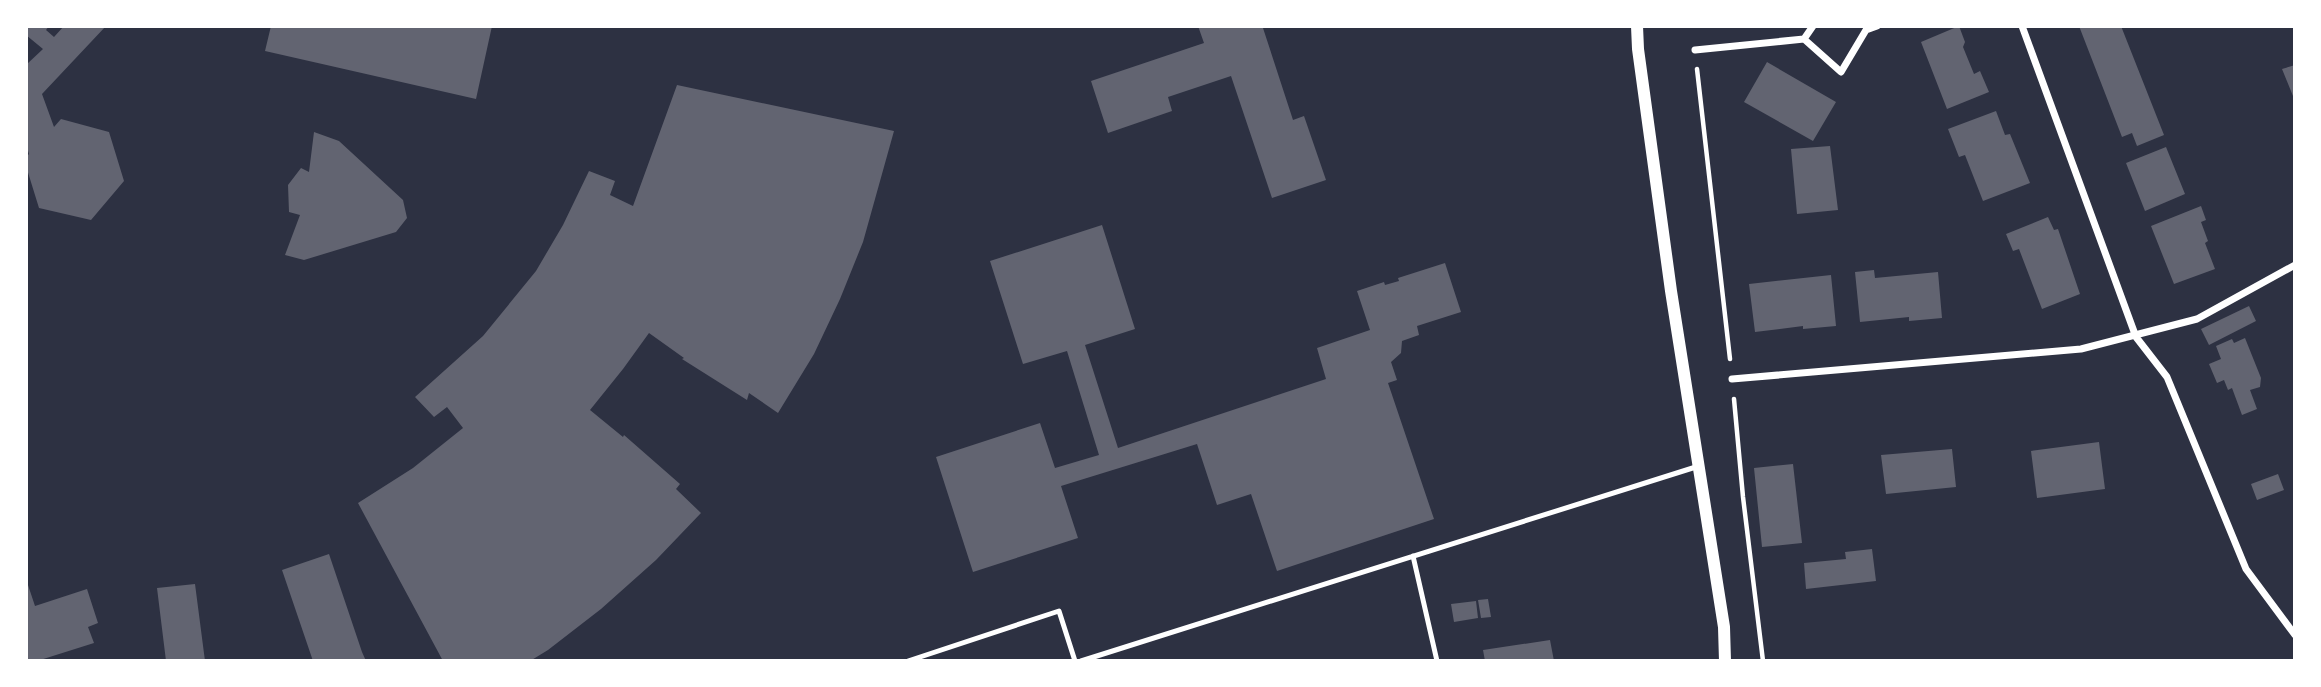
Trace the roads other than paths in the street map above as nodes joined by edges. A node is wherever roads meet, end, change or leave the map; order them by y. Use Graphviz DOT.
graph roads {
  1 [pos="1637,26"];
  2 [pos="1813,26"];
  3 [pos="1877,26"];
  4 [pos="2022,26"];
  5 [pos="1863,28"];
  6 [pos="1804,39"];
  7 [pos="1695,50"];
  8 [pos="2295,265"];
  9 [pos="2136,337"];
  10 [pos="1732,379"];
  11 [pos="1700,465"];
  12 [pos="1413,556"];
  13 [pos="2295,635"];
  14 [pos="908,661"];
  15 [pos="1075,661"];
  16 [pos="1081,661"];
  17 [pos="1437,661"];
  18 [pos="1725,661"];
  1 -- 11 [label="street"];
  2 -- 6 [label="street"];
  3 -- 5 [label="street"];
  4 -- 9 [label="street"];
  5 -- 6 [label="street"];
  6 -- 7 [label="street"];
  8 -- 9 [label="street"];
  9 -- 10 [label="street"];
  9 -- 13 [label="street"];
  11 -- 12 [label="lane"];
  11 -- 18 [label="street"];
  12 -- 16 [label="lane"];
  12 -- 17 [label="lane"];
  14 -- 15 [label="lane"];
}
